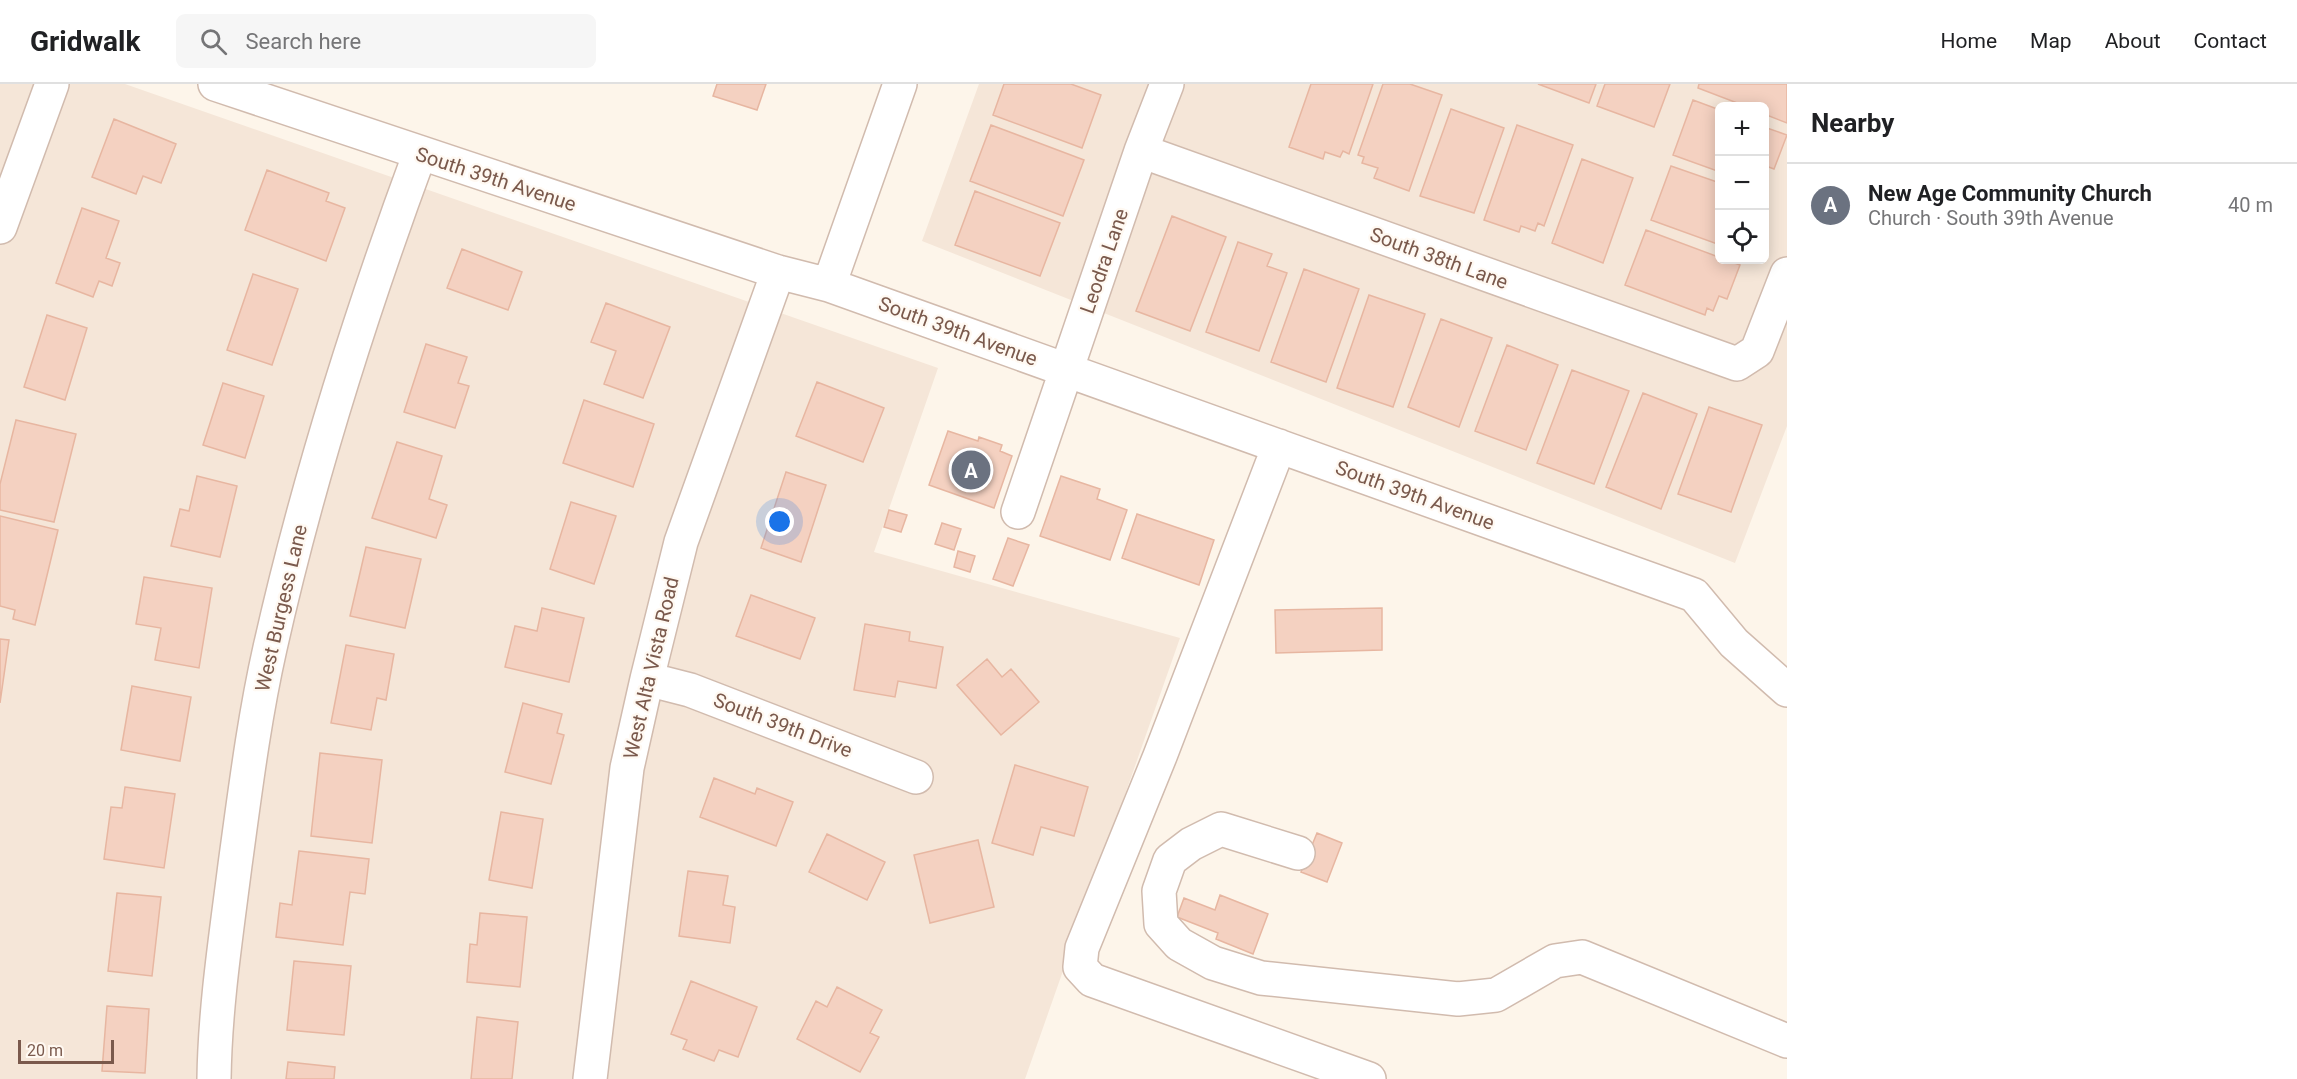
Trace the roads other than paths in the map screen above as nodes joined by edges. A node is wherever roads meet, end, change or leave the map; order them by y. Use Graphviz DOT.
graph roads {
  1 [pos="52,84"];
  2 [pos="900,84"];
  3 [pos="1167,84"];
  4 [pos="220,85"];
  5 [pos="1141,151"];
  6 [pos="420,153"];
  7 [pos="0,227"];
  8 [pos="778,272"];
  9 [pos="1787,274"];
  10 [pos="829,285"];
  11 [pos="1066,370"];
  12 [pos="1279,446"];
  13 [pos="1018,512"];
  14 [pos="647,680"];
  15 [pos="1787,690"];
  16 [pos="916,777"];
  17 [pos="1298,853"];
  18 [pos="1787,1041"];
  19 [pos="214,1079"];
  20 [pos="590,1079"];
  21 [pos="1369,1079"];
  1 -- 7 [label="street"];
  2 -- 10 [label="street"];
  3 -- 5 [label="street, Leodra Lane"];
  4 -- 6 [label="street, South 39th Avenue"];
  5 -- 9 [label="street, South 38th Lane"];
  5 -- 11 [label="street, Leodra Lane"];
  6 -- 8 [label="street, South 39th Avenue"];
  6 -- 19 [label="street, West Burgess Lane"];
  8 -- 10 [label="street, South 39th Avenue"];
  8 -- 14 [label="street, West Alta Vista Road"];
  10 -- 11 [label="street, South 39th Avenue"];
  11 -- 12 [label="street, South 39th Avenue"];
  11 -- 13 [label="street, Leodra Lane"];
  12 -- 15 [label="street, South 39th Avenue"];
  12 -- 21 [label="street"];
  14 -- 16 [label="street, South 39th Drive"];
  14 -- 20 [label="street, West Alta Vista Road"];
  17 -- 18 [label="street"];
}
